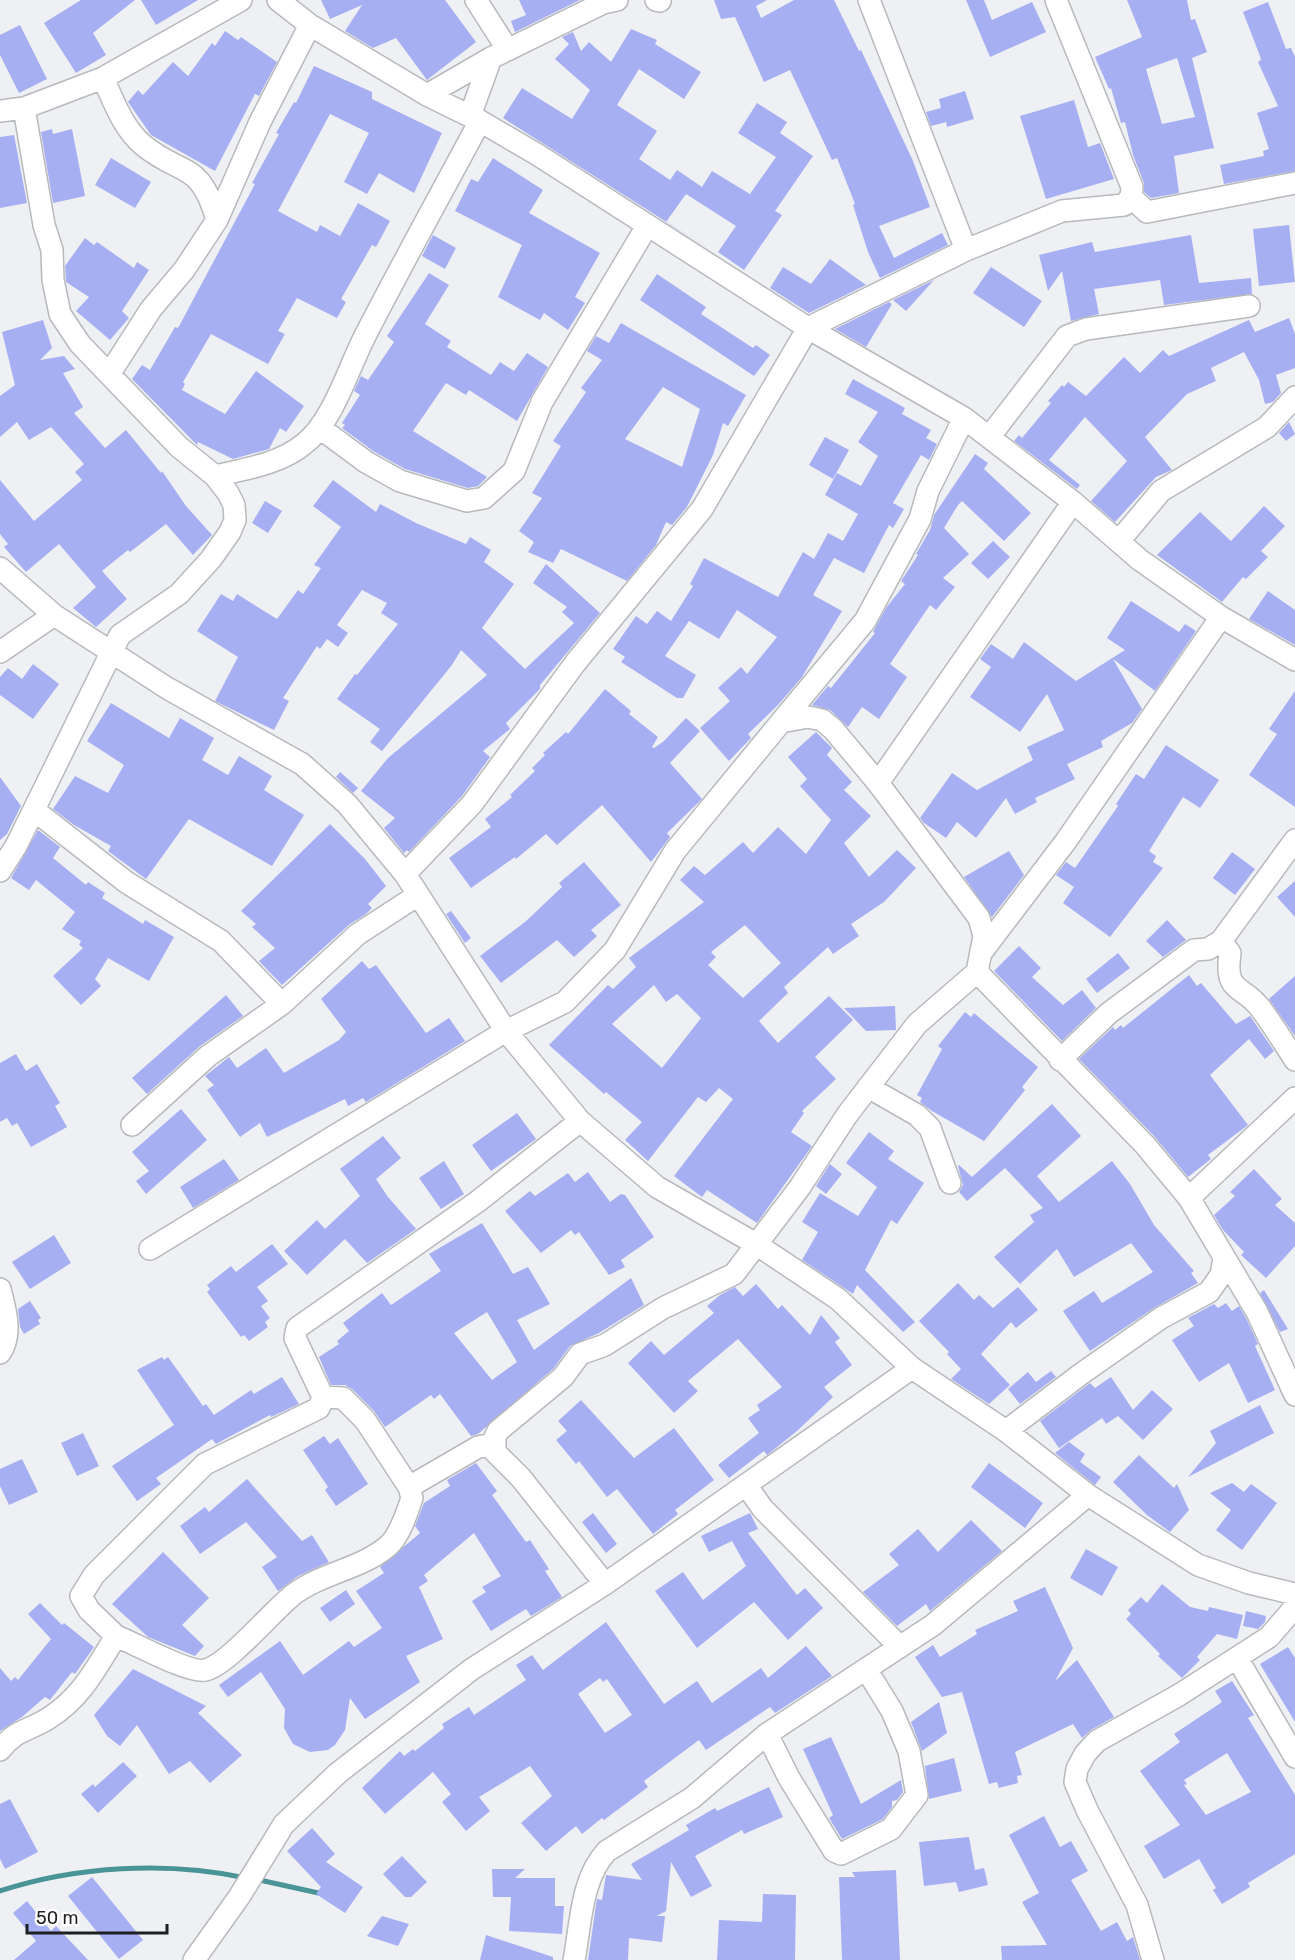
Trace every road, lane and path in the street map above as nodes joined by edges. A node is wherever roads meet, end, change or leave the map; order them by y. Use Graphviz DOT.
graph roads {
  1 [pos="241,0"];
  2 [pos="278,0"];
  3 [pos="476,0"];
  4 [pos="617,0"];
  5 [pos="869,0"];
  6 [pos="1058,1"];
  7 [pos="310,25"];
  8 [pos="500,54"];
  9 [pos="103,78"];
  10 [pos="427,95"];
  11 [pos="24,108"];
  12 [pos="0,111"];
  13 [pos="475,119"];
  14 [pos="1295,183"];
  15 [pos="1131,198"];
  16 [pos="217,220"];
  17 [pos="647,226"];
  18 [pos="966,250"];
  19 [pos="1249,306"];
  20 [pos="808,328"];
  21 [pos="110,373"];
  22 [pos="1295,397"];
  23 [pos="964,418"];
  24 [pos="320,428"];
  25 [pos="990,436"];
  26 [pos="215,476"];
  27 [pos="1072,502"];
  28 [pos="1119,542"];
  29 [pos="0,568"];
  30 [pos="54,615"];
  31 [pos="1221,617"];
  32 [pos="0,652"];
  33 [pos="112,652"];
  34 [pos="1295,660"];
  35 [pos="781,722"];
  36 [pos="878,783"];
  37 [pos="34,810"];
  38 [pos="1295,840"];
  39 [pos="0,871"];
  40 [pos="405,874"];
  41 [pos="418,895"];
  42 [pos="1221,941"];
  43 [pos="979,963"];
  44 [pos="282,1004"];
  45 [pos="507,1031"];
  46 [pos="1060,1060"];
  47 [pos="1295,1060"];
  48 [pos="868,1087"];
  49 [pos="1295,1098"];
  50 [pos="580,1121"];
  51 [pos="132,1125"];
  52 [pos="950,1183"];
  53 [pos="1189,1198"];
  54 [pos="756,1244"];
  55 [pos="150,1249"];
  56 [pos="1224,1258"];
  57 [pos="0,1289"];
  58 [pos="0,1353"];
  59 [pos="912,1368"];
  60 [pos="1295,1395"];
  61 [pos="322,1397"];
  62 [pos="1006,1431"];
  63 [pos="495,1450"];
  64 [pos="746,1485"];
  65 [pos="409,1487"];
  66 [pos="1088,1495"];
  67 [pos="605,1584"];
  68 [pos="1295,1594"];
  69 [pos="1295,1607"];
  70 [pos="116,1636"];
  71 [pos="900,1647"];
  72 [pos="1237,1658"];
  73 [pos="866,1669"];
  74 [pos="767,1734"];
  75 [pos="0,1750"];
  76 [pos="1295,1757"];
  77 [pos="194,1960"];
  78 [pos="574,1960"];
  79 [pos="1153,1960"];
  1 -- 9 [label="street"];
  2 -- 7 [label="street"];
  3 -- 8 [label="street"];
  4 -- 8 [label="street"];
  5 -- 18 [label="street"];
  6 -- 15 [label="street"];
  7 -- 10 [label="street"];
  7 -- 16 [label="street"];
  8 -- 10 [label="street"];
  8 -- 13 [label="street"];
  9 -- 11 [label="street"];
  9 -- 16 [label="street"];
  10 -- 13 [label="street"];
  11 -- 12 [label="street"];
  11 -- 21 [label="street"];
  13 -- 17 [label="street"];
  13 -- 24 [label="street"];
  14 -- 15 [label="street"];
  15 -- 18 [label="street"];
  16 -- 21 [label="street"];
  17 -- 20 [label="street"];
  17 -- 24 [label="street"];
  18 -- 20 [label="street"];
  19 -- 25 [label="street"];
  20 -- 23 [label="street"];
  20 -- 40 [label="street"];
  21 -- 26 [label="street"];
  22 -- 28 [label="street"];
  23 -- 25 [label="street"];
  23 -- 35 [label="street"];
  24 -- 26 [label="street"];
  25 -- 27 [label="street"];
  26 -- 33 [label="street"];
  27 -- 28 [label="street"];
  27 -- 36 [label="street"];
  28 -- 31 [label="street"];
  29 -- 30 [label="street"];
  30 -- 32 [label="street"];
  30 -- 33 [label="street"];
  31 -- 34 [label="street"];
  31 -- 43 [label="street"];
  33 -- 37 [label="street"];
  33 -- 40 [label="street"];
  35 -- 36 [label="street"];
  35 -- 45 [label="street"];
  36 -- 43 [label="street"];
  37 -- 39 [label="street"];
  37 -- 44 [label="street"];
  38 -- 42 [label="street"];
  40 -- 41 [label="street"];
  41 -- 44 [label="street"];
  41 -- 45 [label="street"];
  42 -- 46 [label="street"];
  42 -- 47 [label="street"];
  43 -- 46 [label="street"];
  43 -- 48 [label="street"];
  44 -- 51 [label="street"];
  45 -- 50 [label="street"];
  45 -- 55 [label="street"];
  46 -- 53 [label="street"];
  48 -- 52 [label="street"];
  48 -- 54 [label="street"];
  49 -- 53 [label="street"];
  50 -- 54 [label="street"];
  50 -- 61 [label="street"];
  53 -- 56 [label="street"];
  54 -- 59 [label="street"];
  54 -- 63 [label="street"];
  56 -- 60 [label="street"];
  56 -- 62 [label="street"];
  57 -- 58 [label="street"];
  59 -- 62 [label="street"];
  59 -- 64 [label="street"];
  61 -- 65 [label="street"];
  61 -- 70 [label="street"];
  62 -- 66 [label="street"];
  63 -- 65 [label="street"];
  63 -- 67 [label="street"];
  64 -- 67 [label="street"];
  64 -- 71 [label="street"];
  65 -- 70 [label="street"];
  66 -- 68 [label="street"];
  66 -- 71 [label="street"];
  67 -- 77 [label="street"];
  69 -- 72 [label="street"];
  70 -- 75 [label="street"];
  71 -- 73 [label="street"];
  72 -- 76 [label="street"];
  72 -- 79 [label="street"];
  73 -- 74 [label="street"];
  73 -- 74 [label="street"];
  74 -- 78 [label="street"];
}
